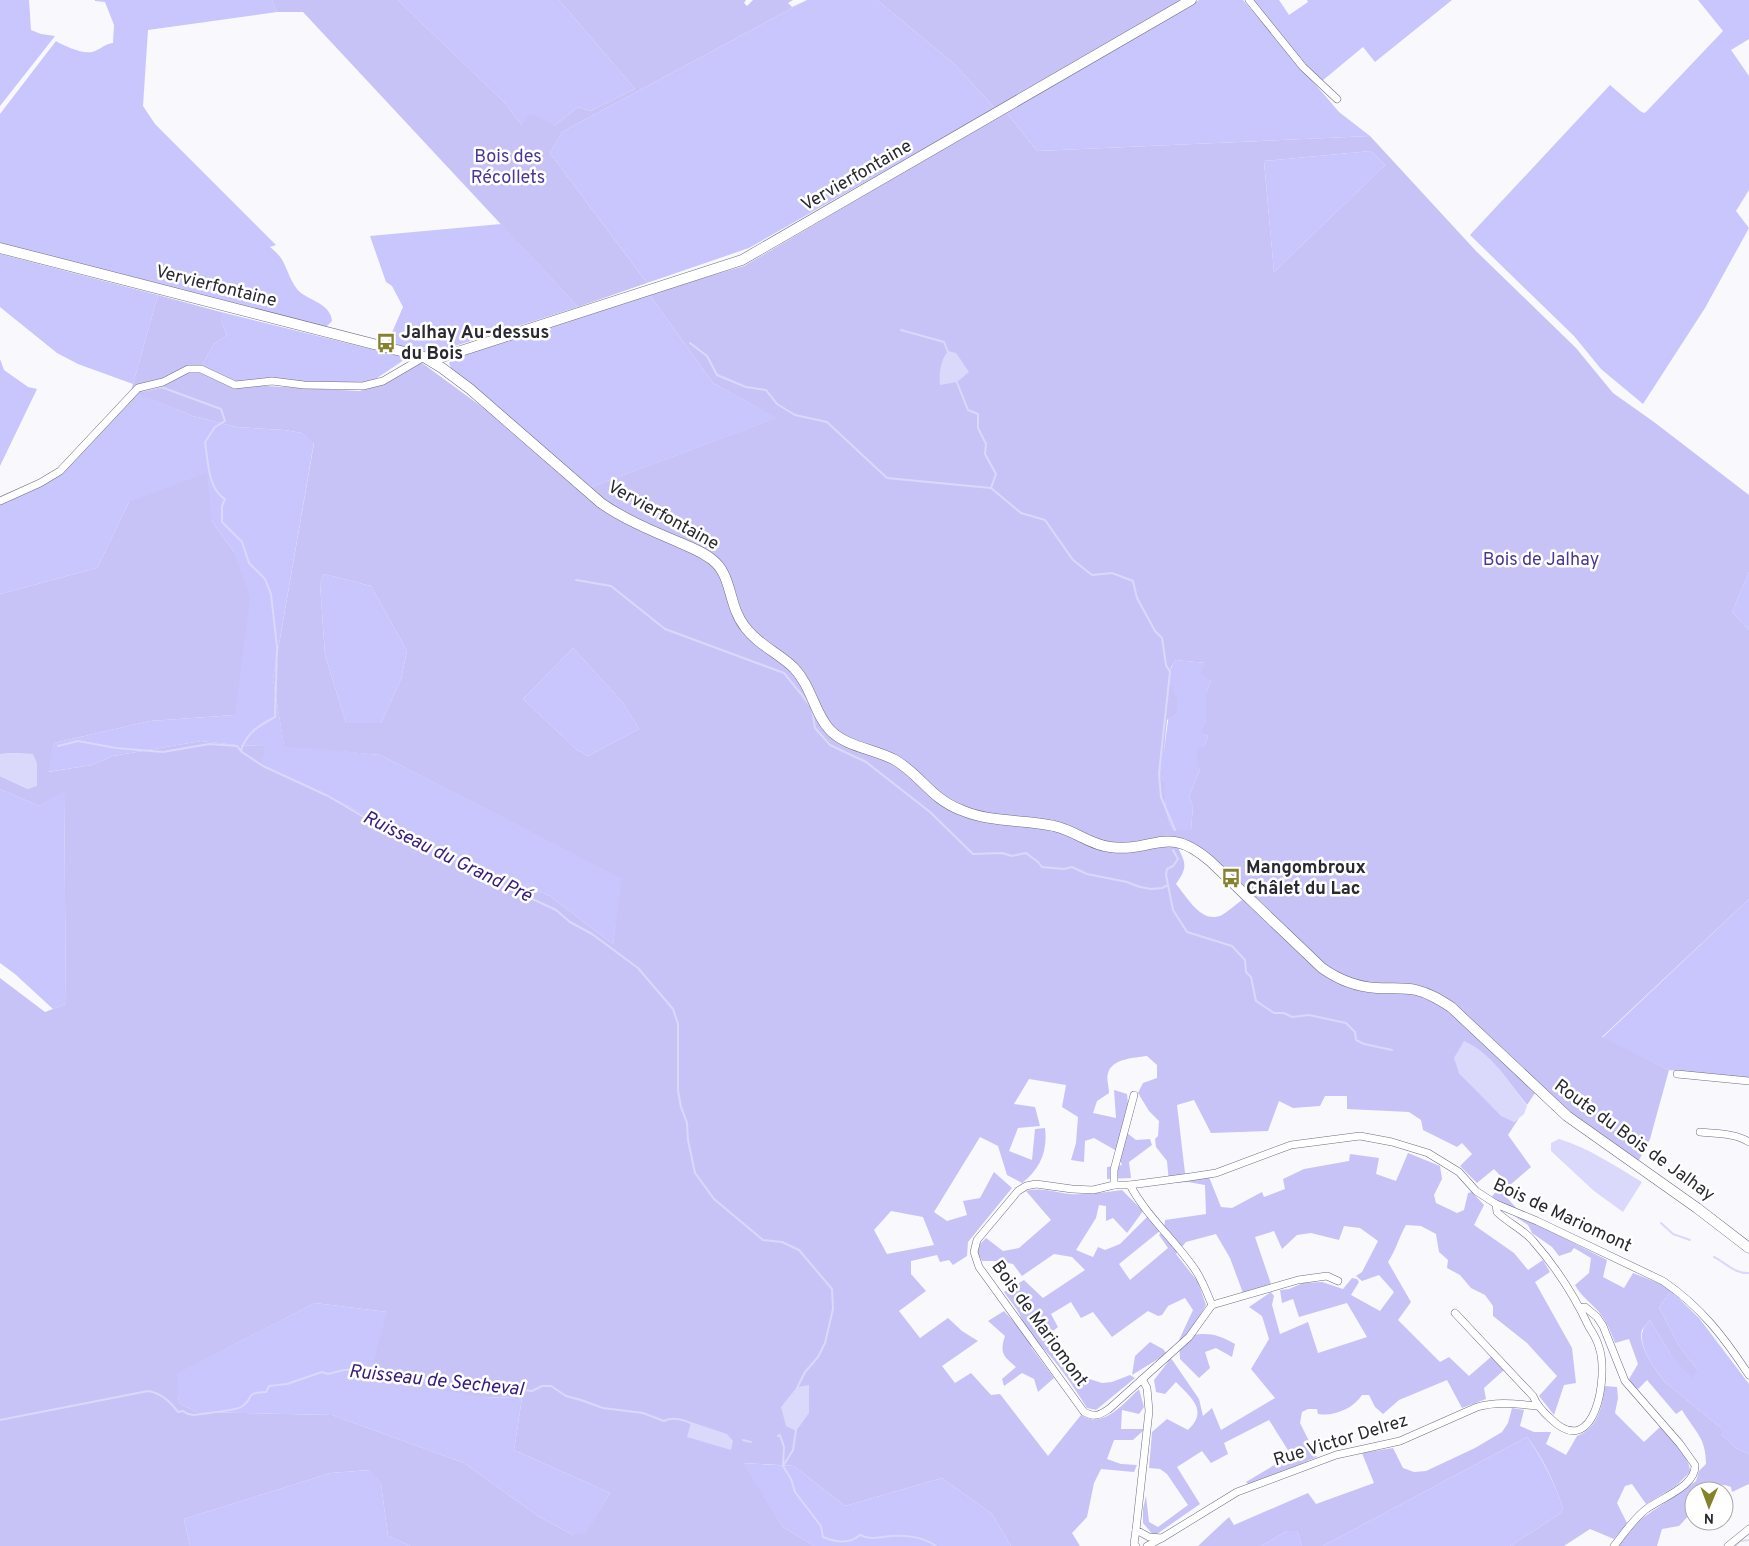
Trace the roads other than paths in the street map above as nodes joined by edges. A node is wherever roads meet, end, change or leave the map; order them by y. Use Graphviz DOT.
graph roads {
  1 [pos="1191,0"];
  2 [pos="1248,0"];
  3 [pos="1337,98"];
  4 [pos="0,248"];
  5 [pos="428,360"];
  6 [pos="0,500"];
  7 [pos="1190,846"];
  8 [pos="1677,1074"];
  9 [pos="1749,1081"];
  10 [pos="1134,1095"];
  11 [pos="1700,1132"];
  12 [pos="1749,1142"];
  13 [pos="1114,1185"];
  14 [pos="1130,1186"];
  15 [pos="1496,1204"];
  16 [pos="1749,1248"];
  17 [pos="1338,1281"];
  18 [pos="1212,1306"];
  19 [pos="1580,1308"];
  20 [pos="1455,1313"];
  21 [pos="1749,1375"];
  22 [pos="1142,1379"];
  23 [pos="1538,1406"];
  24 [pos="1749,1529"];
  25 [pos="1136,1530"];
  26 [pos="1162,1538"];
  27 [pos="1136,1546"];
  28 [pos="1147,1546"];
  29 [pos="1614,1546"];
  30 [pos="1728,1546"];
  1 -- 5 [label="main road, Vervierfontaine"];
  2 -- 3 [label="street"];
  4 -- 5 [label="main road, Vervierfontaine"];
  5 -- 6 [label="street, Vervierfontaine"];
  5 -- 7 [label="main road, Vervierfontaine"];
  7 -- 16 [label="main road, Route du Bois de Jalhay"];
  8 -- 9 [label="street"];
  10 -- 13 [label="street"];
  11 -- 12 [label="street"];
  13 -- 14 [label="street, Bois de Mariomont"];
  13 -- 22 [label="street, Bois de Mariomont"];
  14 -- 15 [label="street, Bois de Mariomont"];
  14 -- 18 [label="street"];
  15 -- 19 [label="street"];
  15 -- 21 [label="street, Bois de Mariomont"];
  17 -- 18 [label="street"];
  18 -- 22 [label="street, Bois de Mariomont"];
  19 -- 23 [label="street"];
  19 -- 29 [label="street"];
  20 -- 23 [label="street"];
  22 -- 25 [label="street"];
  23 -- 26 [label="street, Rue Victor Delrez"];
  24 -- 30 [label="street"];
  25 -- 26 [label="street"];
  25 -- 27 [label="street"];
  26 -- 28 [label="street, Rue Victor Delrez"];
}
